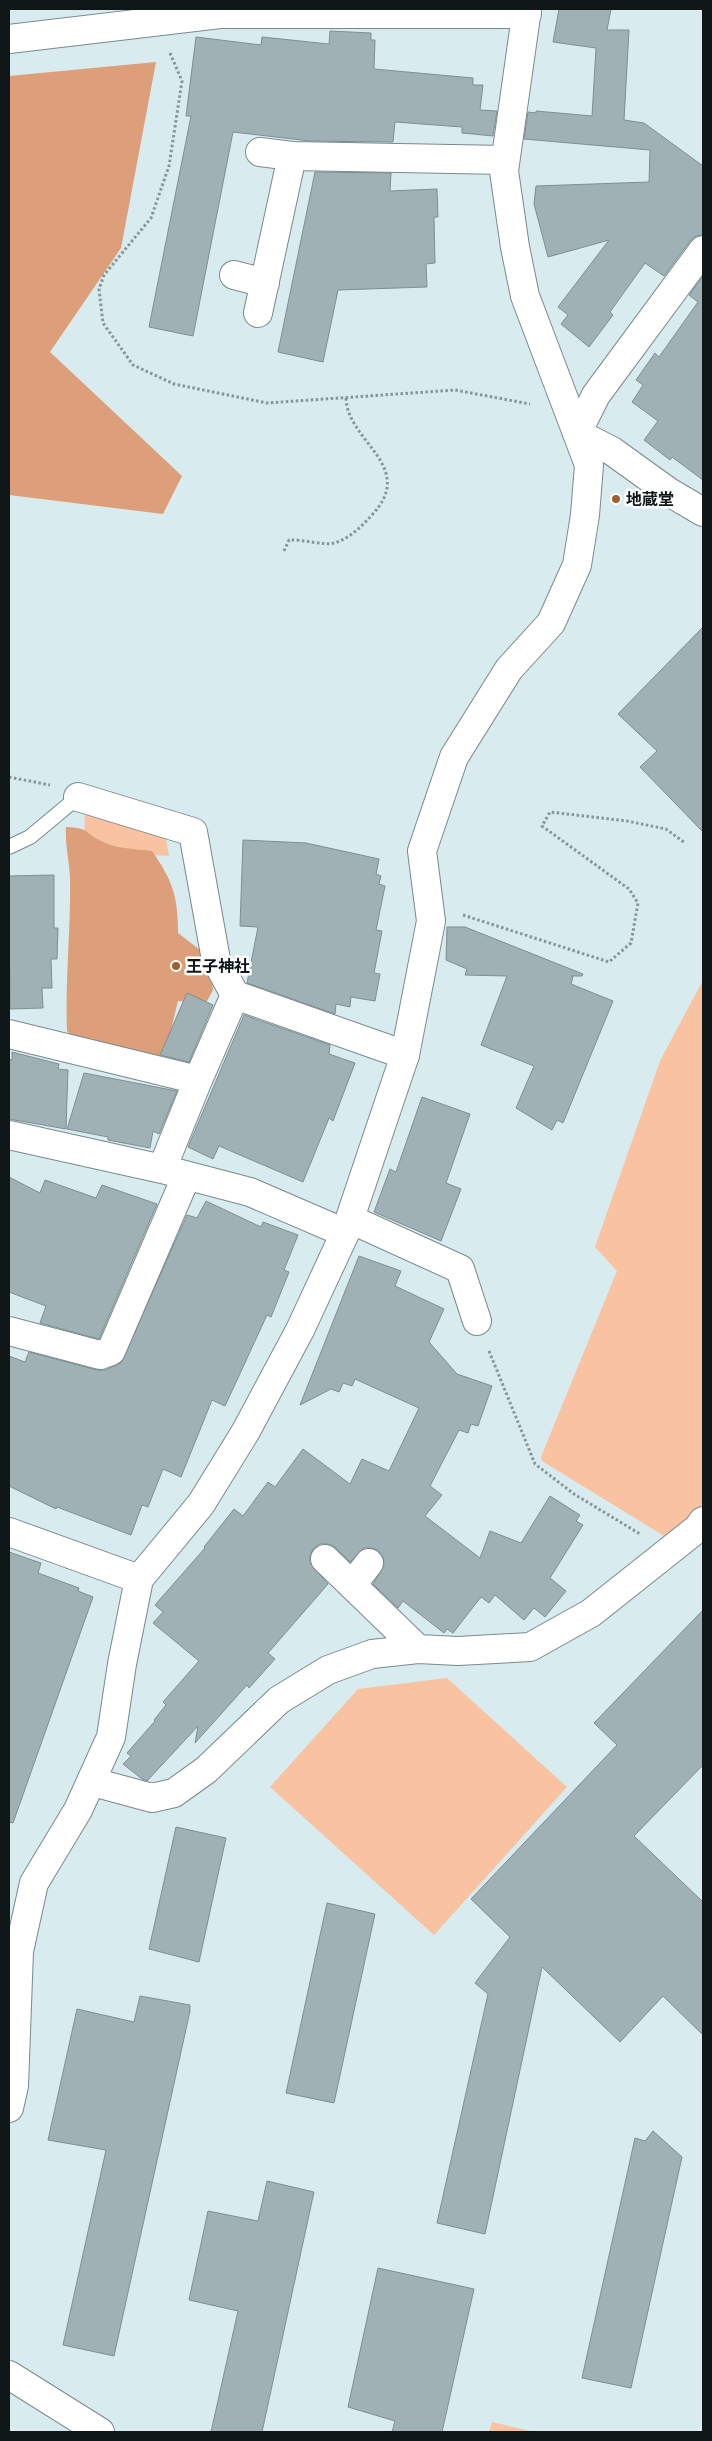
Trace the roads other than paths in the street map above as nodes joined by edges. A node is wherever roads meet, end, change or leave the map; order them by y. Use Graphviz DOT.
graph roads {
  1 [pos="527,11"];
  2 [pos="9,39"];
  3 [pos="260,152"];
  4 [pos="292,156"];
  5 [pos="504,160"];
  6 [pos="703,250"];
  7 [pos="234,275"];
  8 [pos="265,282"];
  9 [pos="258,313"];
  10 [pos="572,422"];
  11 [pos="703,512"];
  12 [pos="78,797"];
  13 [pos="9,848"];
  14 [pos="235,995"];
  15 [pos="9,1034"];
  16 [pos="405,1055"];
  17 [pos="198,1080"];
  18 [pos="9,1136"];
  19 [pos="174,1173"];
  20 [pos="348,1226"];
  21 [pos="477,1321"];
  22 [pos="9,1331"];
  23 [pos="703,1521"];
  24 [pos="9,1532"];
  25 [pos="325,1559"];
  26 [pos="369,1563"];
  27 [pos="138,1579"];
  28 [pos="352,1586"];
  29 [pos="418,1649"];
  30 [pos="92,1782"];
  31 [pos="9,2108"];
  32 [pos="9,2375"];
  33 [pos="100,2432"];
  1 -- 2 [label="street"];
  1 -- 5 [label="street"];
  3 -- 4 [label="street"];
  4 -- 5 [label="street"];
  4 -- 8 [label="street"];
  5 -- 10 [label="street"];
  6 -- 10 [label="street"];
  7 -- 8 [label="street"];
  8 -- 9 [label="street"];
  10 -- 11 [label="street"];
  10 -- 16 [label="street"];
  12 -- 13 [label="lane"];
  12 -- 14 [label="street"];
  14 -- 16 [label="street"];
  14 -- 17 [label="street"];
  15 -- 17 [label="street"];
  16 -- 20 [label="street"];
  17 -- 19 [label="street"];
  18 -- 19 [label="street"];
  19 -- 20 [label="street"];
  19 -- 22 [label="street"];
  20 -- 21 [label="street"];
  20 -- 27 [label="street"];
  23 -- 29 [label="street"];
  24 -- 27 [label="street"];
  25 -- 28 [label="street"];
  26 -- 28 [label="street"];
  27 -- 30 [label="street"];
  28 -- 29 [label="street"];
  29 -- 30 [label="street"];
  30 -- 31 [label="street"];
  32 -- 33 [label="street"];
}
